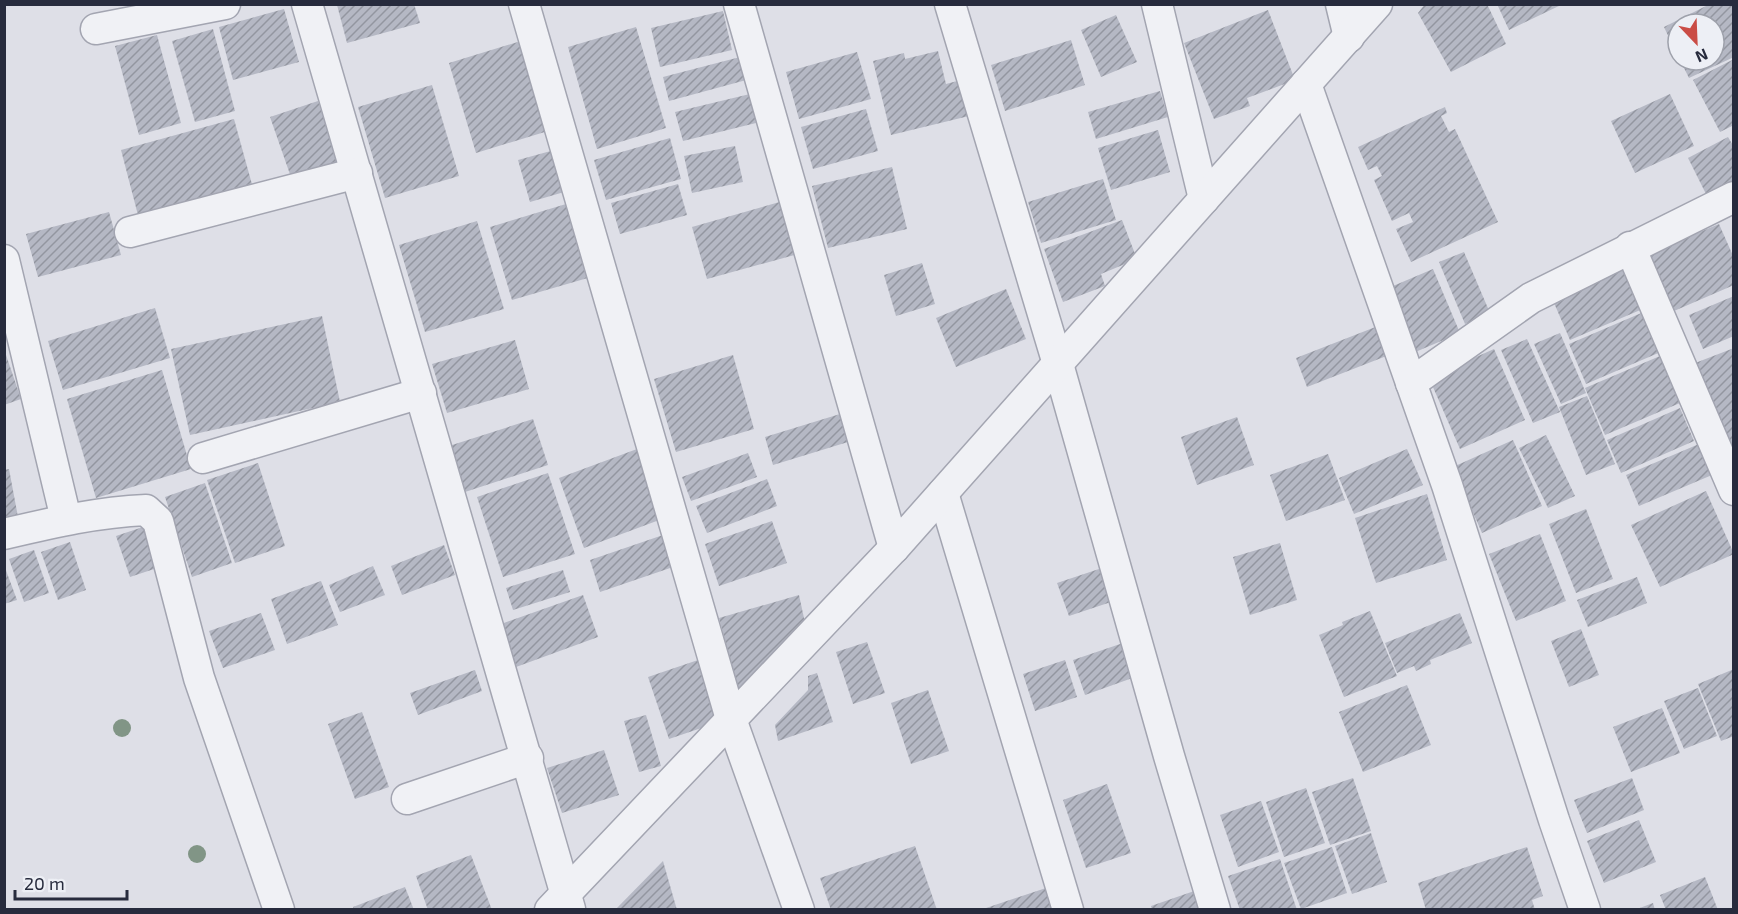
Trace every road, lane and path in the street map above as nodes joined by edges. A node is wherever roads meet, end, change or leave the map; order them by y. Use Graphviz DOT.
graph roads {
  1 [pos="225,4"];
  2 [pos="307,4"];
  3 [pos="524,4"];
  4 [pos="739,4"];
  5 [pos="950,4"];
  6 [pos="1157,4"];
  7 [pos="1341,4"];
  8 [pos="1377,4"];
  9 [pos="96,29"];
  10 [pos="1349,37"];
  11 [pos="1306,84"];
  12 [pos="357,173"];
  13 [pos="1734,197"];
  14 [pos="1204,199"];
  15 [pos="130,232"];
  16 [pos="1630,247"];
  17 [pos="4,260"];
  18 [pos="1058,364"];
  19 [pos="1411,383"];
  20 [pos="421,393"];
  21 [pos="203,458"];
  22 [pos="1734,490"];
  23 [pos="943,493"];
  24 [pos="66,519"];
  25 [pos="4,534"];
  26 [pos="894,548"];
  27 [pos="731,719"];
  28 [pos="528,758"];
  29 [pos="407,799"];
  30 [pos="562,904"];
  31 [pos="279,909"];
  32 [pos="799,909"];
  33 [pos="1068,909"];
  34 [pos="1215,909"];
  35 [pos="1586,909"];
  1 -- 9 [label="street"];
  2 -- 12 [label="street"];
  3 -- 27 [label="street"];
  4 -- 26 [label="street"];
  5 -- 18 [label="street"];
  6 -- 14 [label="street"];
  7 -- 10 [label="street"];
  8 -- 10 [label="street"];
  10 -- 11 [label="street"];
  11 -- 14 [label="street"];
  11 -- 19 [label="street"];
  12 -- 15 [label="street"];
  12 -- 20 [label="street"];
  13 -- 16 [label="street"];
  14 -- 18 [label="street"];
  16 -- 19 [label="street"];
  16 -- 22 [label="street"];
  17 -- 24 [label="street"];
  18 -- 23 [label="street"];
  18 -- 34 [label="street"];
  19 -- 35 [label="street"];
  20 -- 21 [label="street"];
  20 -- 28 [label="street"];
  23 -- 26 [label="street"];
  23 -- 33 [label="street"];
  24 -- 25 [label="street"];
  24 -- 31 [label="street"];
  26 -- 27 [label="street"];
  27 -- 30 [label="street"];
  27 -- 32 [label="street"];
  28 -- 29 [label="street"];
  28 -- 30 [label="street"];
}
